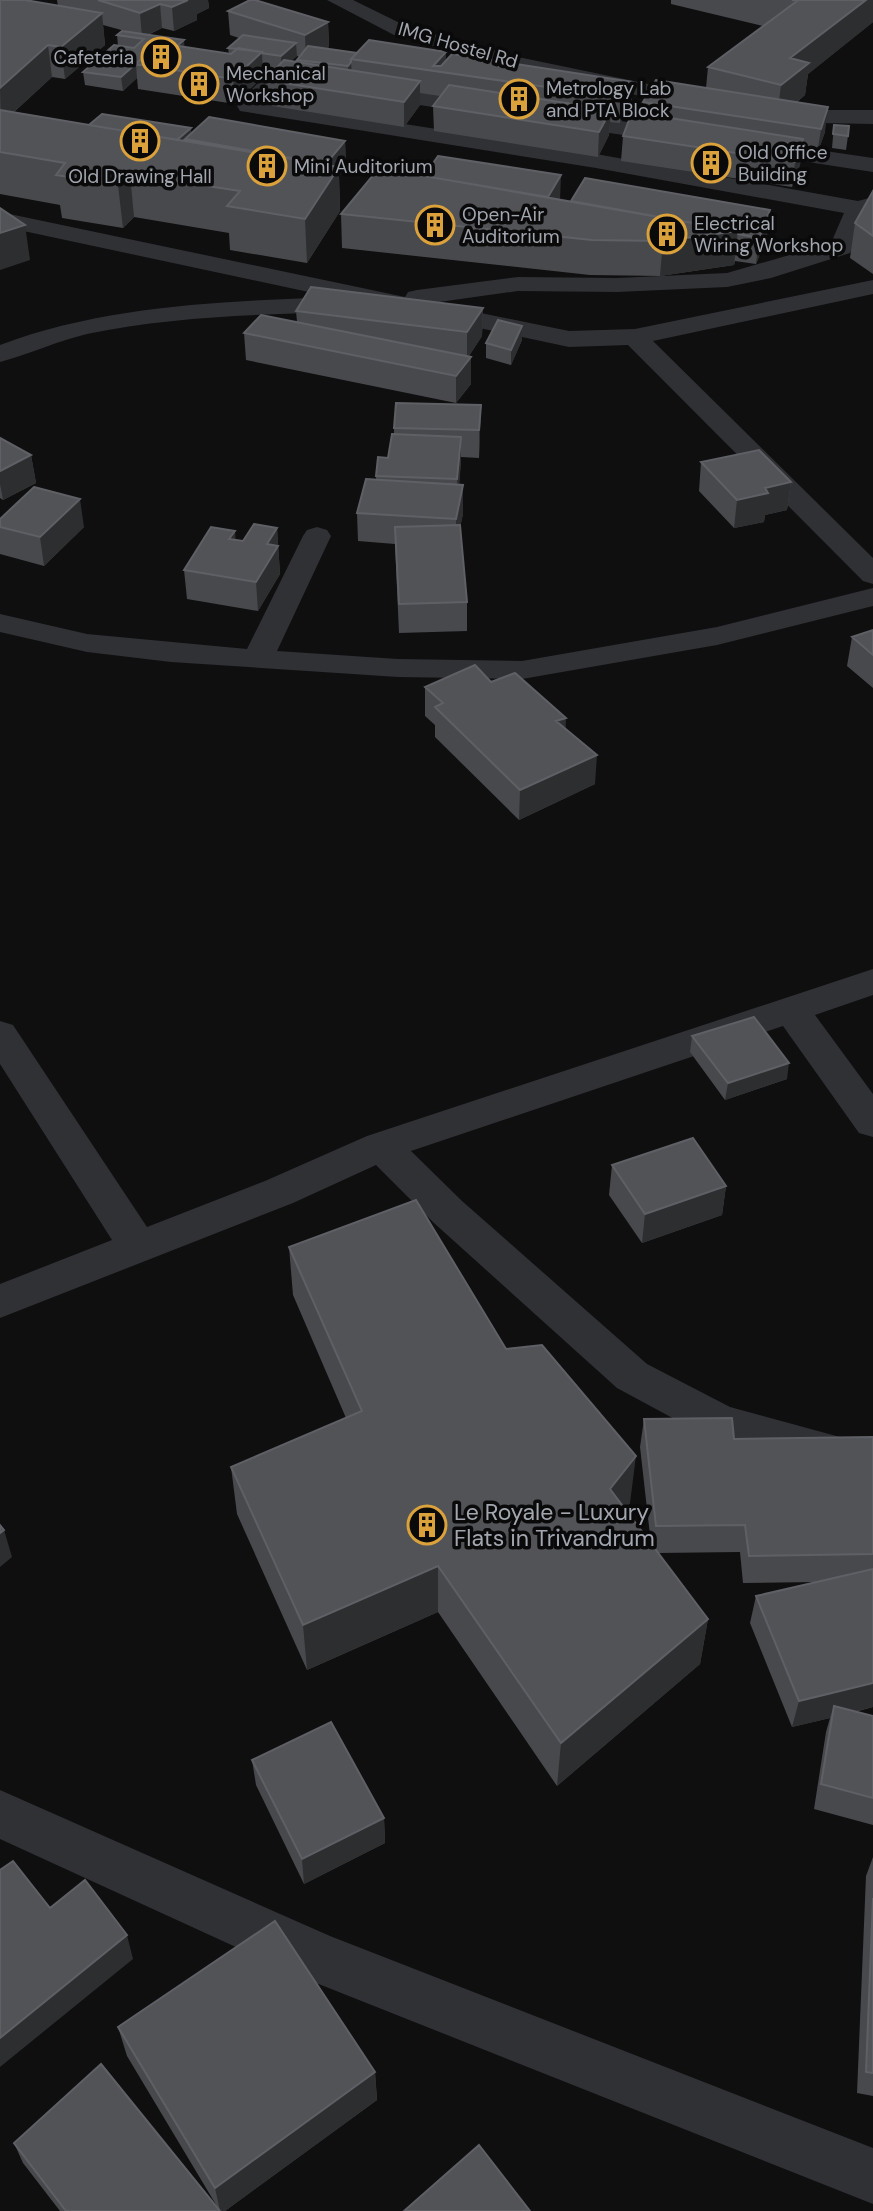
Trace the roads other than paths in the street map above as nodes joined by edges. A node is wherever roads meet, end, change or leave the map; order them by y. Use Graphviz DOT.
graph roads {
  1 [pos="337,0"];
  2 [pos="727,108"];
  3 [pos="507,111"];
  4 [pos="751,113"];
  5 [pos="534,115"];
  6 [pos="873,117"];
  7 [pos="697,139"];
  8 [pos="724,143"];
  9 [pos="873,165"];
  10 [pos="866,206"];
  11 [pos="0,219"];
  12 [pos="873,287"];
  13 [pos="387,301"];
  14 [pos="635,337"];
  15 [pos="0,354"];
  16 [pos="317,536"];
  17 [pos="873,575"];
  18 [pos="873,597"];
  19 [pos="819,610"];
  20 [pos="0,623"];
  21 [pos="873,625"];
  22 [pos="40,632"];
  23 [pos="0,653"];
  24 [pos="257,659"];
  25 [pos="873,982"];
  26 [pos="790,1008"];
  27 [pos="0,1034"];
  28 [pos="873,1124"];
  29 [pos="381,1146"];
  30 [pos="138,1247"];
  31 [pos="0,1301"];
  32 [pos="873,1465"];
  33 [pos="9,1828"];
  34 [pos="873,2176"];
  1 -- 2 [label="street, IMG Hostel Rd"];
  3 -- 10 [label="street"];
  4 -- 6 [label="street"];
  5 -- 7 [label="street"];
  8 -- 9 [label="street"];
  10 -- 13 [label="street"];
  11 -- 13 [label="street"];
  12 -- 14 [label="street"];
  13 -- 14 [label="street"];
  13 -- 15 [label="street"];
  14 -- 17 [label="street"];
  16 -- 24 [label="street"];
  18 -- 19 [label="street"];
  19 -- 21 [label="street"];
  19 -- 24 [label="street"];
  20 -- 22 [label="street"];
  22 -- 23 [label="street"];
  22 -- 24 [label="street"];
  25 -- 26 [label="street"];
  26 -- 28 [label="street"];
  26 -- 29 [label="street"];
  27 -- 30 [label="street"];
  29 -- 30 [label="street"];
  29 -- 32 [label="street"];
  30 -- 31 [label="street"];
  33 -- 34 [label="street"];
}
